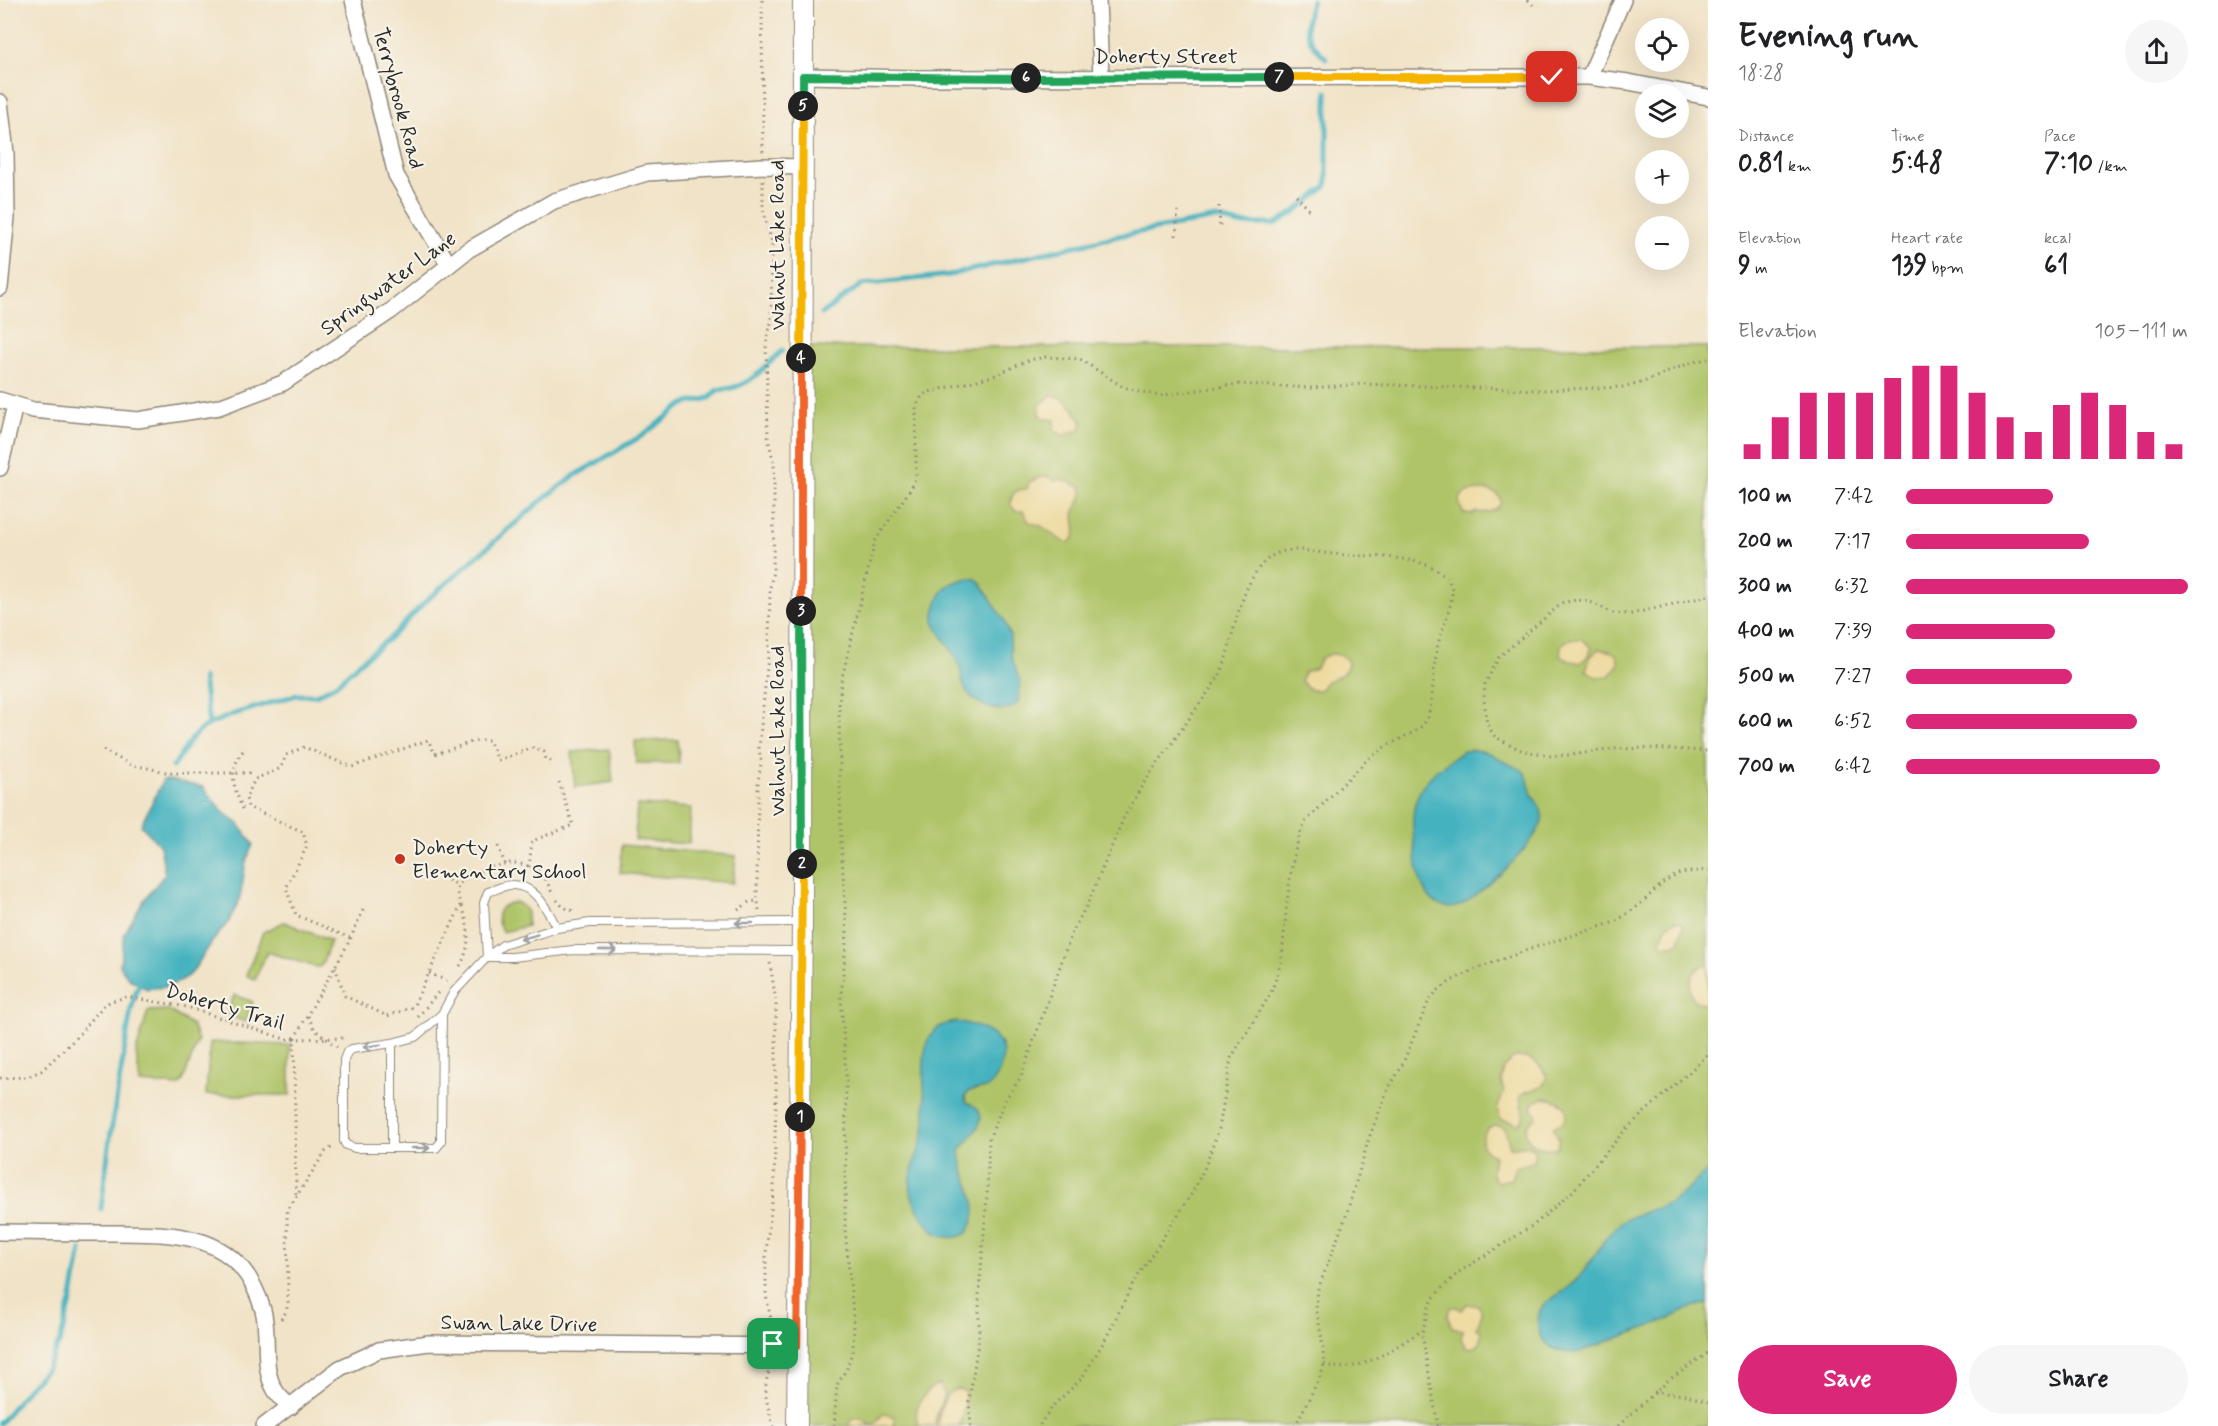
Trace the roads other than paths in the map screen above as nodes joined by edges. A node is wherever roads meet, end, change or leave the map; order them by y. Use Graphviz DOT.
graph roads {
  1 [pos="353,0"];
  2 [pos="803,0"];
  3 [pos="1098,0"];
  4 [pos="1623,0"];
  5 [pos="803,76"];
  6 [pos="1101,77"];
  7 [pos="1589,77"];
  8 [pos="1708,97"];
  9 [pos="0,102"];
  10 [pos="801,167"];
  11 [pos="448,265"];
  12 [pos="0,288"];
  13 [pos="7,403"];
  14 [pos="0,468"];
  15 [pos="802,922"];
  16 [pos="557,928"];
  17 [pos="802,951"];
  18 [pos="486,957"];
  19 [pos="442,1014"];
  20 [pos="392,1043"];
  21 [pos="392,1148"];
  22 [pos="0,1232"];
  23 [pos="797,1346"];
  24 [pos="291,1407"];
  25 [pos="264,1426"];
  26 [pos="797,1426"];
  1 -- 11 [label="street, Terrybrook Road"];
  2 -- 5 [label="street, Walnut Lake Road"];
  3 -- 6 [label="street"];
  4 -- 7 [label="street"];
  5 -- 6 [label="street, Doherty Street"];
  5 -- 10 [label="street, Walnut Lake Road"];
  6 -- 7 [label="street, Doherty Street"];
  7 -- 8 [label="street, Doherty Street"];
  9 -- 12 [label="street"];
  10 -- 11 [label="street, Springwater Lane"];
  10 -- 15 [label="street, Walnut Lake Road"];
  11 -- 13 [label="street, Springwater Lane"];
  13 -- 14 [label="street"];
  15 -- 16 [label="lane, one-way"];
  15 -- 17 [label="street, Walnut Lake Road"];
  16 -- 18 [label="lane, one-way"];
  16 -- 18 [label="lane"];
  18 -- 17 [label="lane, one-way"];
  17 -- 23 [label="street, Walnut Lake Road"];
  18 -- 19 [label="lane"];
  19 -- 20 [label="lane"];
  21 -- 19 [label="lane, one-way"];
  20 -- 21 [label="lane"];
  20 -- 21 [label="lane, one-way"];
  22 -- 24 [label="street"];
  23 -- 24 [label="street, Swan Lake Drive"];
  23 -- 26 [label="street, Walnut Lake Road"];
  24 -- 25 [label="street, Swan Lake Drive"];
}
